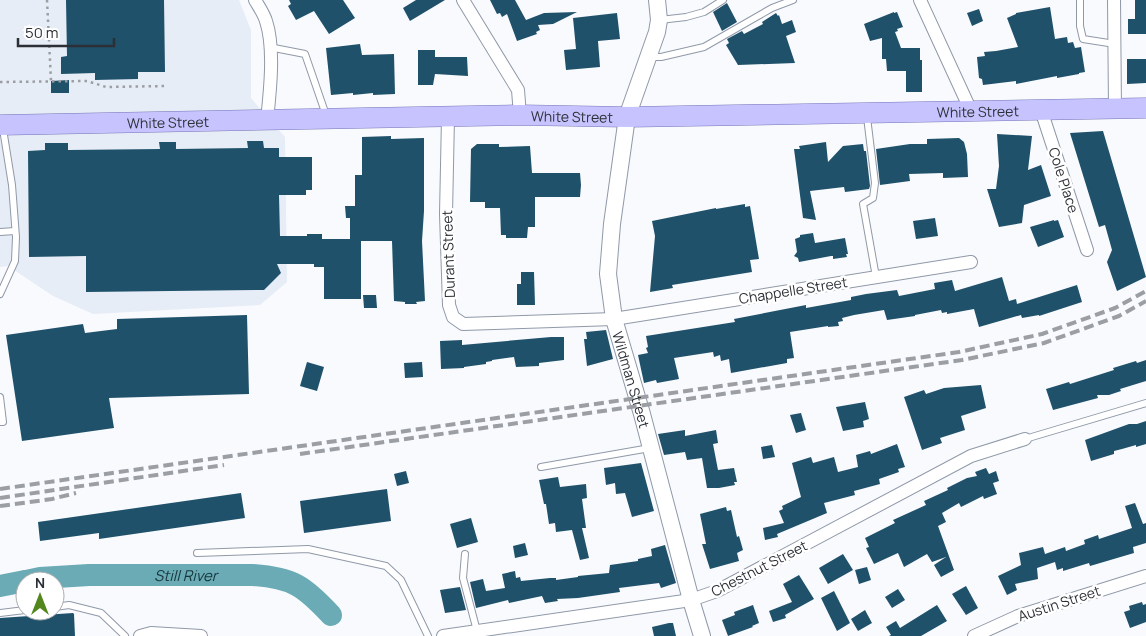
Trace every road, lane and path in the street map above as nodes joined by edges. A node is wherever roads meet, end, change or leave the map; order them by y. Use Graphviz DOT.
graph roads {
  1 [pos="47,0"];
  2 [pos="255,0"];
  3 [pos="462,0"];
  4 [pos="658,0"];
  5 [pos="722,0"];
  6 [pos="793,0"];
  7 [pos="920,0"];
  8 [pos="1080,0"];
  9 [pos="1114,0"];
  10 [pos="659,20"];
  11 [pos="1115,44"];
  12 [pos="270,47"];
  13 [pos="649,58"];
  14 [pos="51,81"];
  15 [pos="0,82"];
  16 [pos="164,86"];
  17 [pos="1146,108"];
  18 [pos="1116,109"];
  19 [pos="1041,110"];
  20 [pos="971,111"];
  21 [pos="866,113"];
  22 [pos="520,115"];
  23 [pos="448,117"];
  24 [pos="628,117"];
  25 [pos="327,119"];
  26 [pos="267,120"];
  27 [pos="1,125"];
  28 [pos="0,232"];
  29 [pos="15,232"];
  30 [pos="1087,250"];
  31 [pos="971,262"];
  32 [pos="876,277"];
  33 [pos="0,294"];
  34 [pos="614,319"];
  35 [pos="0,397"];
  36 [pos="1146,403"];
  37 [pos="0,422"];
  38 [pos="1025,439"];
  39 [pos="651,448"];
  40 [pos="541,468"];
  41 [pos="197,553"];
  42 [pos="465,554"];
  43 [pos="1146,576"];
  44 [pos="691,600"];
  45 [pos="65,606"];
  46 [pos="15,611"];
  47 [pos="0,613"];
  48 [pos="477,631"];
  49 [pos="146,635"];
  50 [pos="125,636"];
  51 [pos="201,636"];
  52 [pos="428,636"];
  53 [pos="443,636"];
  54 [pos="702,636"];
  55 [pos="974,636"];
  1 -- 14 [label="path"];
  2 -- 12 [label="street"];
  3 -- 22 [label="street"];
  4 -- 10 [label="street, Wildman Street"];
  5 -- 10 [label="lane"];
  6 -- 13 [label="lane"];
  7 -- 20 [label="street"];
  8 -- 11 [label="lane"];
  9 -- 11 [label="street"];
  10 -- 13 [label="street, Wildman Street"];
  11 -- 18 [label="street"];
  12 -- 25 [label="lane"];
  12 -- 26 [label="street"];
  13 -- 24 [label="street, Wildman Street"];
  14 -- 15 [label="path"];
  14 -- 16 [label="path"];
  17 -- 18 [label="main road, White Street"];
  18 -- 19 [label="main road, White Street"];
  19 -- 20 [label="main road, White Street"];
  19 -- 30 [label="street, Cole Place"];
  20 -- 21 [label="main road, White Street"];
  21 -- 24 [label="main road, White Street"];
  21 -- 32 [label="lane"];
  22 -- 23 [label="main road, White Street"];
  22 -- 24 [label="main road, White Street"];
  23 -- 25 [label="main road, White Street"];
  23 -- 34 [label="street, Durant Street"];
  24 -- 34 [label="street, Wildman Street"];
  25 -- 26 [label="main road, White Street"];
  26 -- 27 [label="main road, White Street"];
  27 -- 29 [label="lane"];
  28 -- 29 [label="lane"];
  29 -- 33 [label="lane"];
  31 -- 32 [label="street, Chappelle Street"];
  32 -- 34 [label="street, Chappelle Street"];
  34 -- 39 [label="street, Wildman Street"];
  35 -- 37 [label="lane"];
  36 -- 38 [label="lane"];
  38 -- 44 [label="street, Chestnut Street"];
  39 -- 40 [label="lane"];
  39 -- 44 [label="street, Wildman Street"];
  41 -- 52 [label="lane"];
  42 -- 48 [label="lane"];
  43 -- 55 [label="street, Austin Street"];
  44 -- 48 [label="street, Chestnut Street"];
  44 -- 54 [label="street, Wildman Street"];
  45 -- 50 [label="lane"];
  46 -- 47 [label="lane"];
  48 -- 53 [label="street, Chestnut Street"];
  49 -- 51 [label="street"];
}
